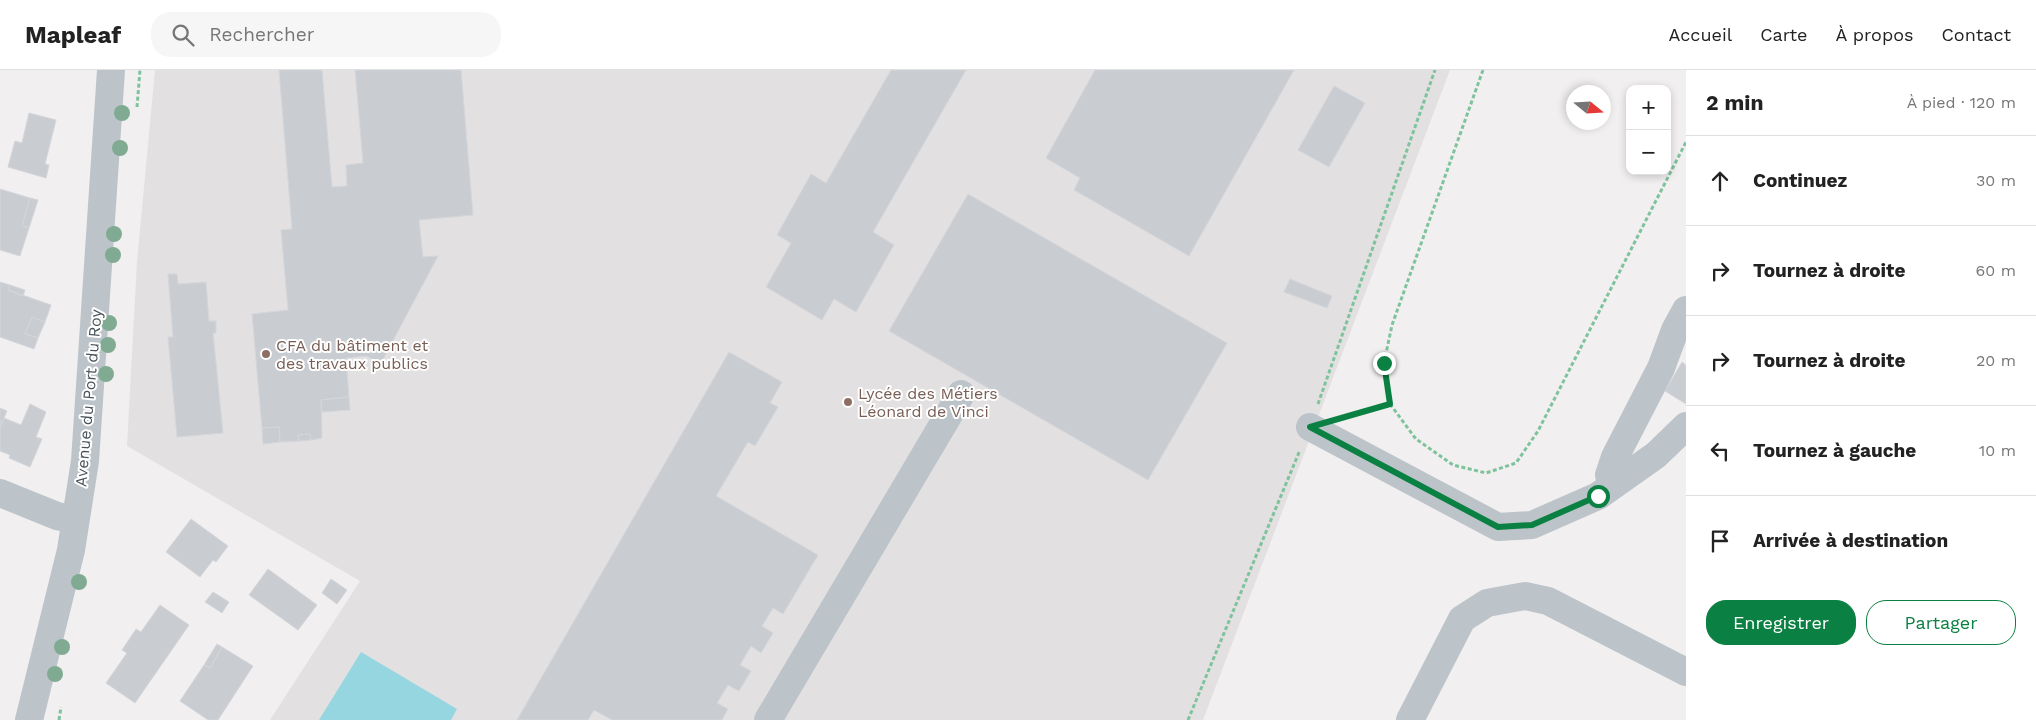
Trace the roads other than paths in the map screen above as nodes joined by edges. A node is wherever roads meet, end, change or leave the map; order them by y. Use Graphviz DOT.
graph roads {
  1 [pos="111,70"];
  2 [pos="1686,310"];
  3 [pos="961,394"];
  4 [pos="1686,426"];
  5 [pos="1310,427"];
  6 [pos="1612,486"];
  7 [pos="0,493"];
  8 [pos="75,520"];
  9 [pos="1686,672"];
  10 [pos="31,719"];
  11 [pos="768,720"];
  12 [pos="1410,720"];
  1 -- 8 [label="street, Avenue du Port du Roy"];
  2 -- 6 [label="street"];
  3 -- 11 [label="street"];
  4 -- 6 [label="street"];
  5 -- 6 [label="street"];
  7 -- 8 [label="street"];
  8 -- 10 [label="street, Avenue du Port du Roy"];
  9 -- 12 [label="street"];
}
